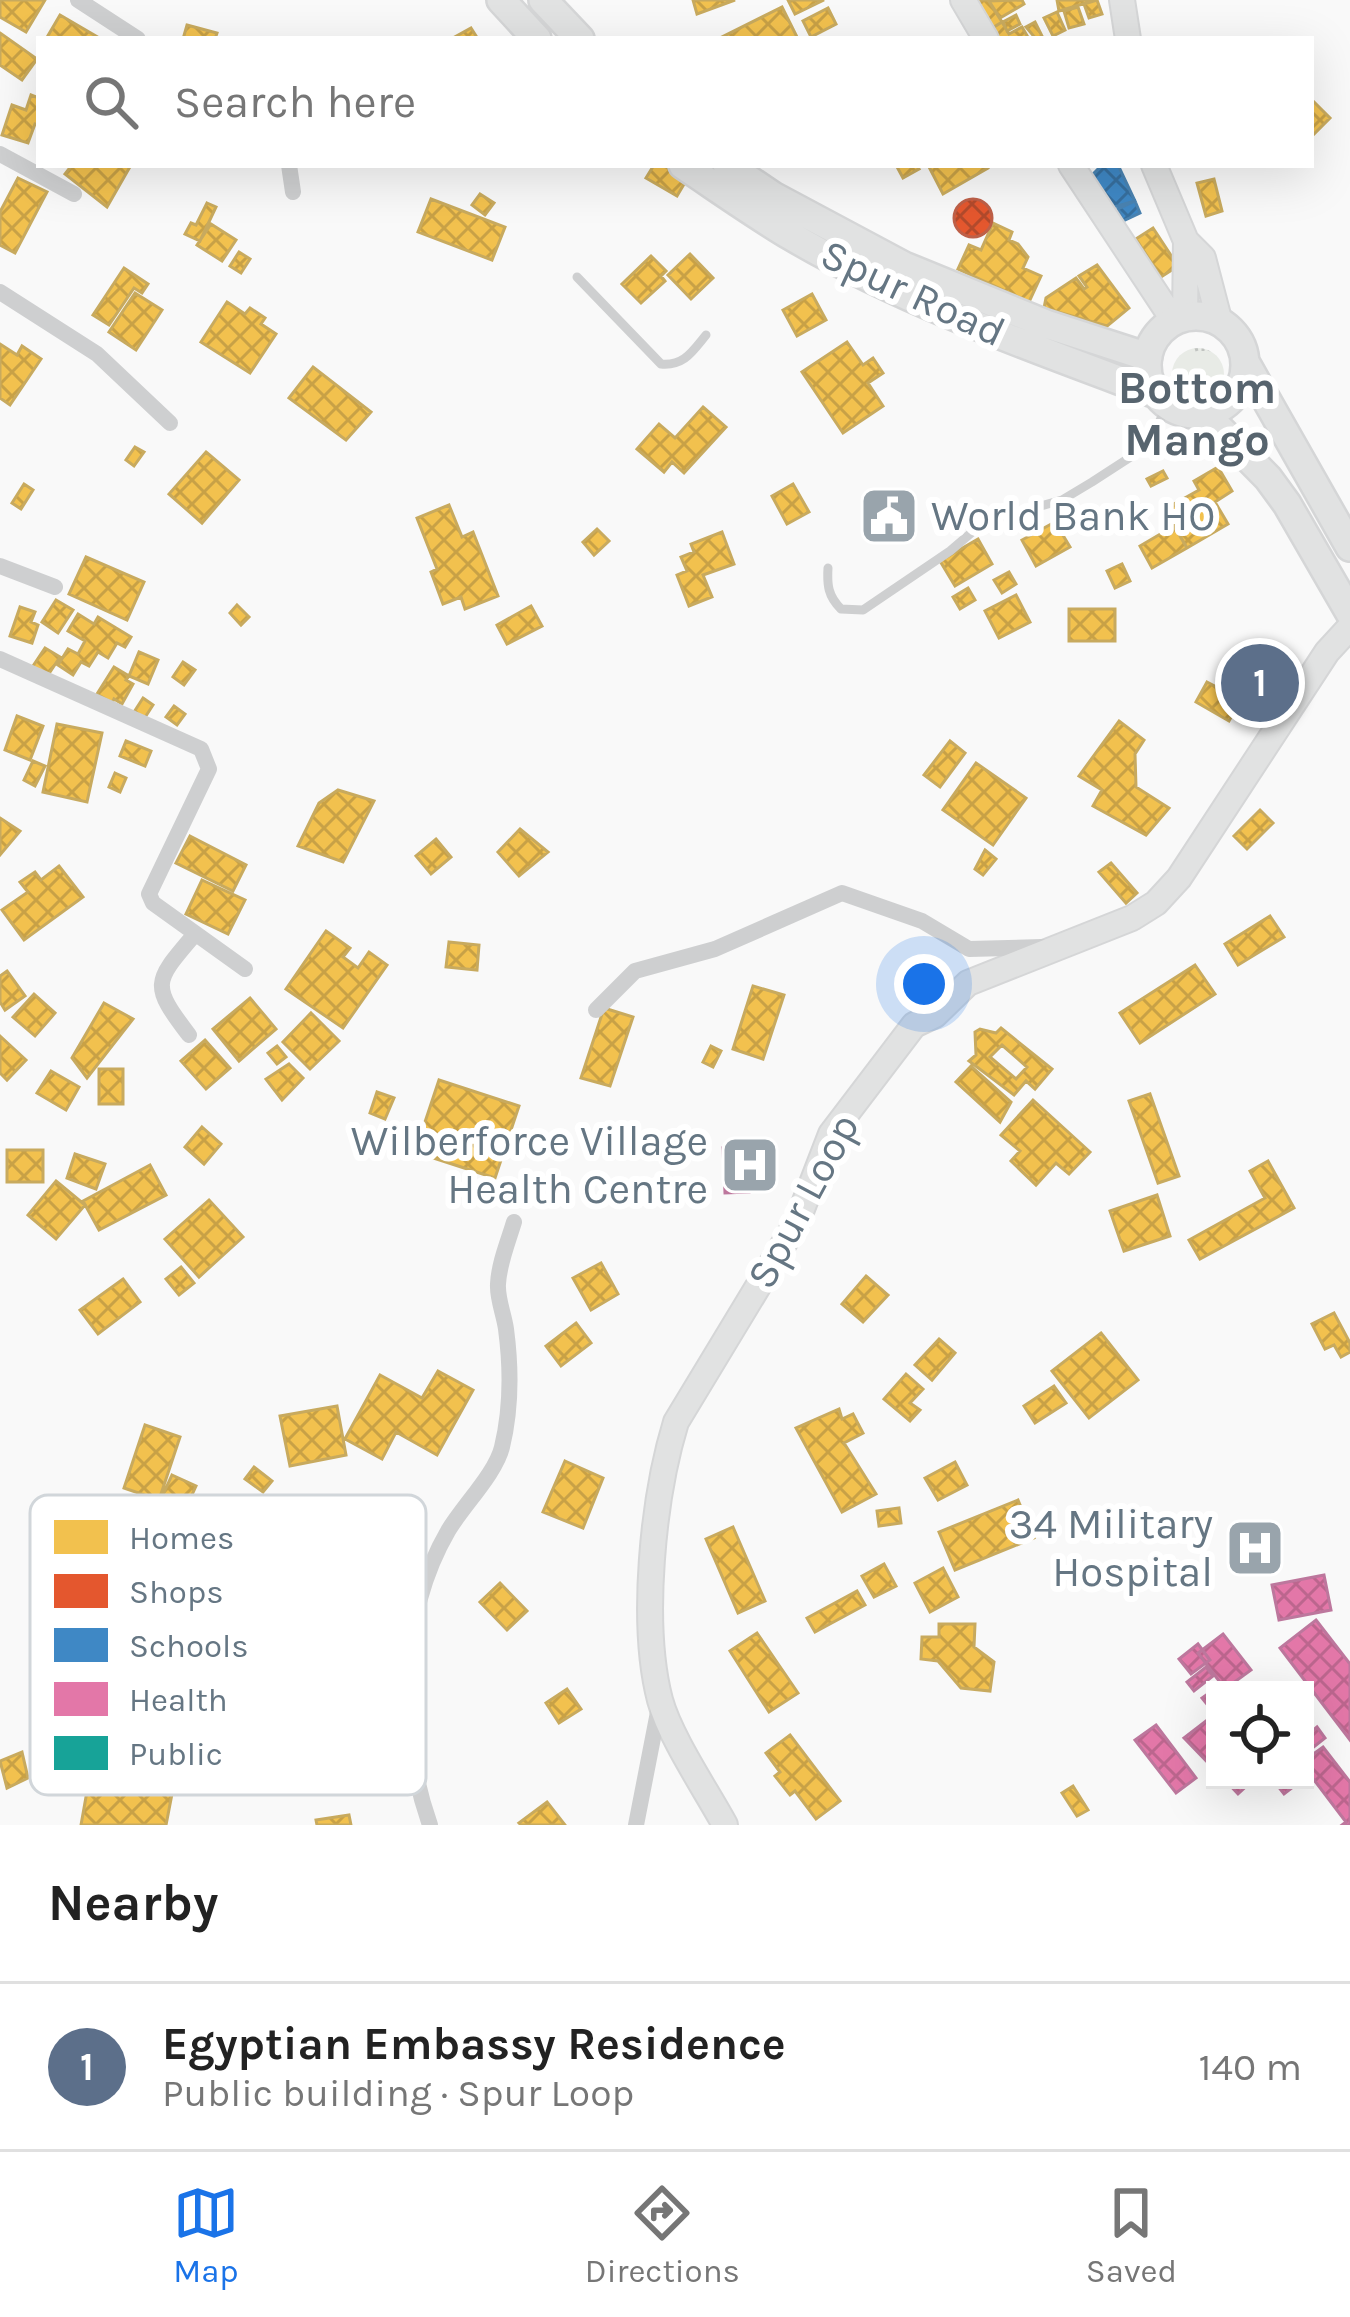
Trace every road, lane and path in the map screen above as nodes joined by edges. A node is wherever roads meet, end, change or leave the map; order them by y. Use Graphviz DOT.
graph roads {
  1 [pos="78,0"];
  2 [pos="501,0"];
  3 [pos="543,0"];
  4 [pos="963,0"];
  5 [pos="1122,0"];
  6 [pos="132,36"];
  7 [pos="534,36"];
  8 [pos="577,36"];
  9 [pos="984,36"];
  10 [pos="1128,36"];
  11 [pos="0,154"];
  12 [pos="289,168"];
  13 [pos="688,168"];
  14 [pos="732,168"];
  15 [pos="1073,168"];
  16 [pos="1155,168"];
  17 [pos="293,192"];
  18 [pos="74,194"];
  19 [pos="1186,242"];
  20 [pos="577,278"];
  21 [pos="900,278"];
  22 [pos="0,292"];
  23 [pos="1179,319"];
  24 [pos="1220,323"];
  25 [pos="706,335"];
  26 [pos="1148,357"];
  27 [pos="1245,362"];
  28 [pos="1162,399"];
  29 [pos="1204,413"];
  30 [pos="170,423"];
  31 [pos="1350,547"];
  32 [pos="0,566"];
  33 [pos="828,568"];
  34 [pos="55,587"];
  35 [pos="1350,613"];
  36 [pos="1350,627"];
  37 [pos="0,659"];
  38 [pos="195,934"];
  39 [pos="1055,946"];
  40 [pos="245,969"];
  41 [pos="596,1010"];
  42 [pos="189,1035"];
  43 [pos="514,1222"];
  44 [pos="426,1581"];
  45 [pos="661,1702"];
  46 [pos="421,1795"];
  47 [pos="430,1825"];
  48 [pos="636,1825"];
  49 [pos="725,1825"];
  1 -- 6 [label="street"];
  2 -- 7 [label="main road"];
  3 -- 8 [label="main road"];
  4 -- 9 [label="street"];
  5 -- 10 [label="street"];
  11 -- 18 [label="street"];
  12 -- 17 [label="street"];
  13 -- 21 [label="main road, Spur Road"];
  14 -- 21 [label="main road, Spur Road"];
  15 -- 23 [label="street"];
  16 -- 19 [label="street"];
  19 -- 23 [label="street"];
  19 -- 24 [label="street"];
  20 -- 25 [label="lane"];
  21 -- 26 [label="main road, Spur Road"];
  21 -- 28 [label="main road, Spur Road"];
  22 -- 30 [label="street"];
  23 -- 24 [label="main road"];
  23 -- 26 [label="main road"];
  24 -- 27 [label="main road"];
  26 -- 28 [label="main road"];
  27 -- 29 [label="main road"];
  27 -- 31 [label="main road"];
  28 -- 29 [label="main road"];
  28 -- 33 [label="lane"];
  29 -- 35 [label="main road"];
  32 -- 34 [label="street"];
  36 -- 39 [label="street, Spur Loop"];
  37 -- 38 [label="street"];
  38 -- 40 [label="street"];
  38 -- 42 [label="street"];
  39 -- 41 [label="street"];
  39 -- 45 [label="street, Spur Loop"];
  43 -- 44 [label="street"];
  45 -- 48 [label="street"];
  45 -- 49 [label="street, Spur Loop"];
  46 -- 47 [label="street"];
}
